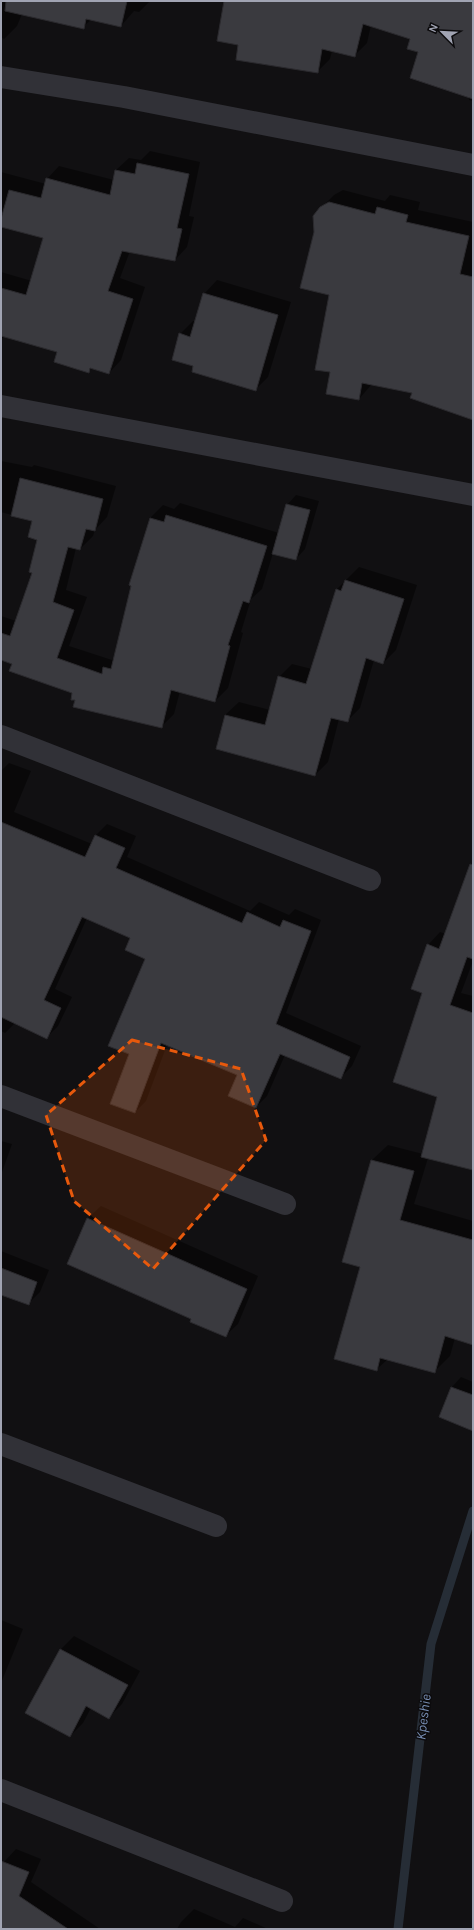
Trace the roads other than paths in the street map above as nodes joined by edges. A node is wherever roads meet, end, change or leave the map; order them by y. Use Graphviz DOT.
graph roads {
  1 [pos="1,77"];
  2 [pos="473,166"];
  3 [pos="1,406"];
  4 [pos="473,495"];
  5 [pos="1,736"];
  6 [pos="370,880"];
  7 [pos="1,1096"];
  8 [pos="285,1204"];
  9 [pos="1,1444"];
  10 [pos="216,1526"];
  11 [pos="1,1790"];
  12 [pos="282,1901"];
  1 -- 2 [label="street"];
  3 -- 4 [label="street"];
  5 -- 6 [label="street"];
  7 -- 8 [label="street"];
  9 -- 10 [label="street"];
  11 -- 12 [label="street"];
}
